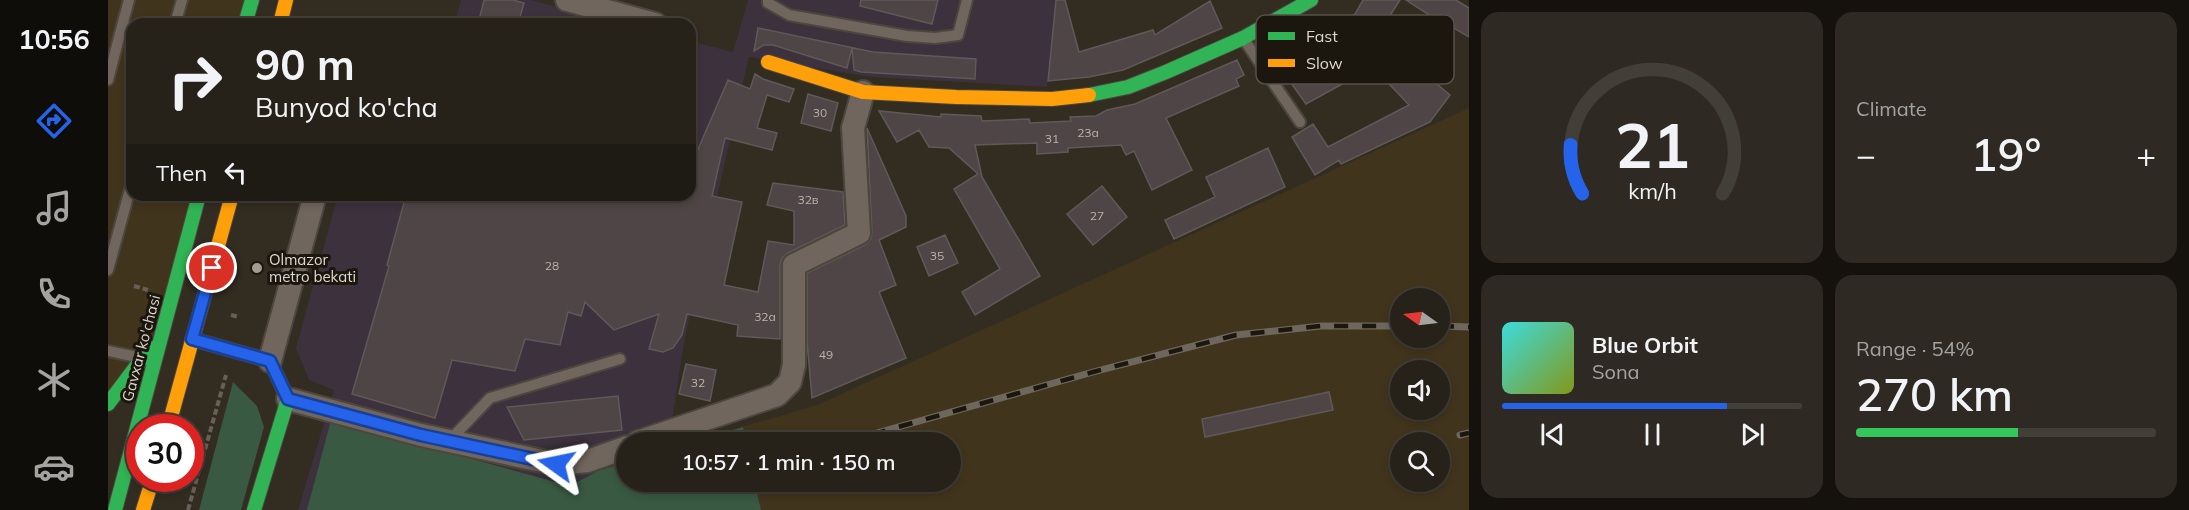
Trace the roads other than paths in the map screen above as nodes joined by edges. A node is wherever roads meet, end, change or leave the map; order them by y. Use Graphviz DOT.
graph roads {
  1 [pos="129,0"];
  2 [pos="182,0"];
  3 [pos="252,0"];
  4 [pos="286,0"];
  5 [pos="567,0"];
  6 [pos="768,0"];
  7 [pos="967,0"];
  8 [pos="1311,0"];
  9 [pos="1284,15"];
  10 [pos="128,18"];
  11 [pos="177,18"];
  12 [pos="247,18"];
  13 [pos="282,18"];
  14 [pos="633,18"];
  15 [pos="126,30"];
  16 [pos="1256,31"];
  17 [pos="1243,38"];
  18 [pos="1256,57"];
  19 [pos="768,62"];
  20 [pos="108,80"];
  21 [pos="1274,84"];
  22 [pos="863,92"];
  23 [pos="1300,122"];
  24 [pos="127,201"];
  25 [pos="198,201"];
  26 [pos="230,201"];
  27 [pos="313,201"];
  28 [pos="108,270"];
  29 [pos="177,336"];
  30 [pos="108,351"];
  31 [pos="143,358"];
  32 [pos="620,359"];
  33 [pos="270,361"];
  34 [pos="288,399"];
  35 [pos="108,404"];
  36 [pos="172,414"];
  37 [pos="668,432"];
  38 [pos="449,441"];
  39 [pos="616,451"];
  40 [pos="149,492"];
  41 [pos="156,492"];
  42 [pos="116,510"];
  43 [pos="143,510"];
  44 [pos="152,510"];
  45 [pos="254,510"];
  1 -- 10 [label="lane"];
  2 -- 11 [label="lane"];
  3 -- 12 [label="street"];
  4 -- 13 [label="street"];
  5 -- 14 [label="street"];
  6 -- 7 [label="lane"];
  8 -- 9 [label="street"];
  15 -- 20 [label="lane"];
  16 -- 17 [label="street"];
  17 -- 18 [label="lane"];
  17 -- 22 [label="street"];
  19 -- 22 [label="street"];
  21 -- 23 [label="lane"];
  22 -- 37 [label="street"];
  24 -- 28 [label="lane"];
  25 -- 29 [label="street, Gavxar ko'chasi"];
  26 -- 29 [label="street, Gavxar ko'chasi"];
  27 -- 33 [label="street"];
  29 -- 31 [label="street"];
  29 -- 33 [label="street"];
  29 -- 36 [label="street, Gavxar ko'chasi"];
  29 -- 42 [label="street, Gavxar ko'chasi"];
  30 -- 31 [label="lane"];
  31 -- 35 [label="street"];
  32 -- 38 [label="lane"];
  33 -- 34 [label="street"];
  34 -- 38 [label="street"];
  34 -- 45 [label="street"];
  38 -- 39 [label="street"];
  40 -- 43 [label="street"];
  41 -- 44 [label="street"];
}
